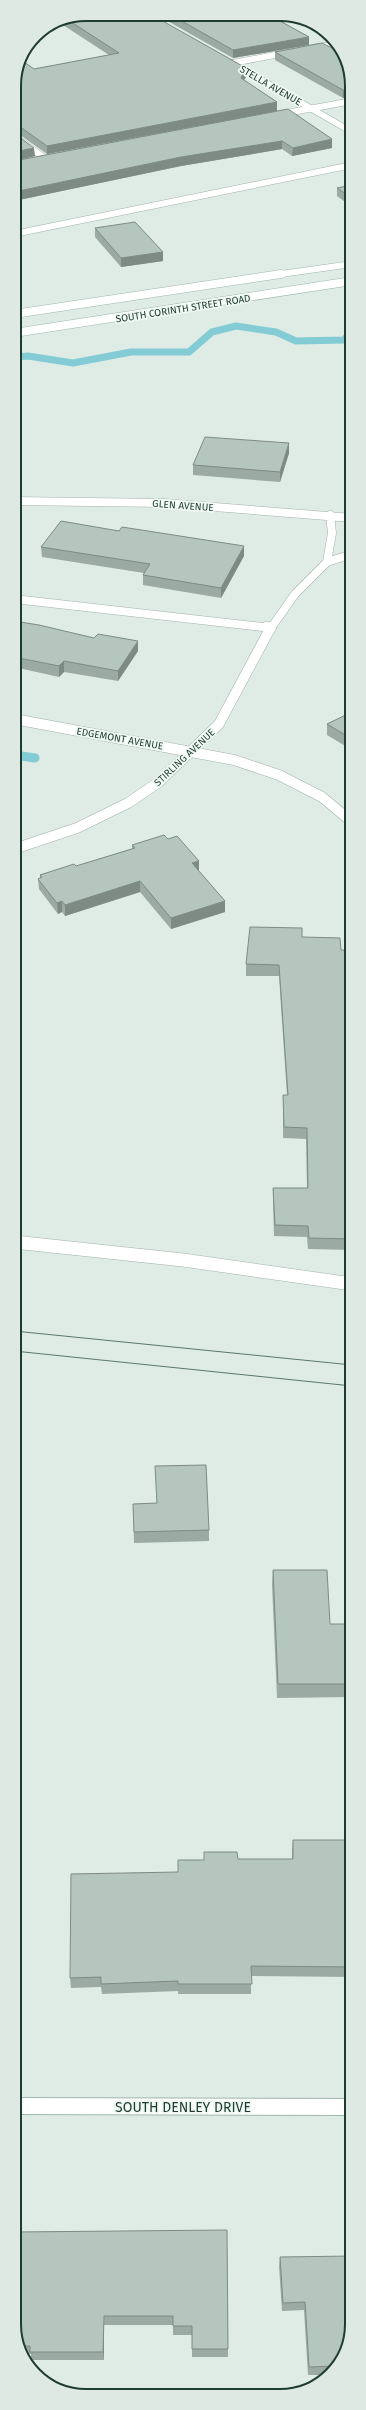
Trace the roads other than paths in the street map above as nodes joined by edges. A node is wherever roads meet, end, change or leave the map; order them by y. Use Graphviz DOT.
graph roads {
  1 [pos="331,45"];
  2 [pos="305,50"];
  3 [pos="297,51"];
  4 [pos="226,60"];
  5 [pos="233,63"];
  6 [pos="345,101"];
  7 [pos="311,108"];
  8 [pos="272,116"];
  9 [pos="345,128"];
  10 [pos="21,141"];
  11 [pos="54,157"];
  12 [pos="46,159"];
  13 [pos="33,161"];
  14 [pos="345,165"];
  15 [pos="21,230"];
  16 [pos="24,232"];
  17 [pos="21,233"];
  18 [pos="345,265"];
  19 [pos="345,282"];
  20 [pos="21,313"];
  21 [pos="21,332"];
  22 [pos="21,501"];
  23 [pos="330,515"];
  24 [pos="345,517"];
  25 [pos="345,556"];
  26 [pos="326,562"];
  27 [pos="21,600"];
  28 [pos="271,628"];
  29 [pos="21,720"];
  30 [pos="193,751"];
  31 [pos="345,816"];
  32 [pos="21,847"];
  33 [pos="21,1243"];
  34 [pos="345,1283"];
  35 [pos="21,2106"];
  36 [pos="345,2107"];
  1 -- 2 [label="street"];
  3 -- 5 [label="street"];
  4 -- 5 [label="street, STELLA AVENUE"];
  5 -- 7 [label="street, STELLA AVENUE"];
  6 -- 7 [label="street"];
  7 -- 8 [label="street"];
  7 -- 9 [label="street, STELLA AVENUE"];
  10 -- 12 [label="street"];
  11 -- 12 [label="street"];
  12 -- 13 [label="street"];
  14 -- 16 [label="street"];
  15 -- 16 [label="street"];
  16 -- 17 [label="street"];
  18 -- 20 [label="street, SOUTH CORINTH STREET ROAD"];
  19 -- 21 [label="street, SOUTH CORINTH STREET ROAD"];
  22 -- 23 [label="street, GLEN AVENUE"];
  23 -- 24 [label="street, GLEN AVENUE"];
  23 -- 26 [label="street"];
  25 -- 26 [label="street, STIRLING AVENUE"];
  26 -- 28 [label="street, STIRLING AVENUE"];
  27 -- 28 [label="street"];
  28 -- 30 [label="street, STIRLING AVENUE"];
  29 -- 30 [label="street, EDGEMONT AVENUE"];
  30 -- 31 [label="street, EDGEMONT AVENUE"];
  30 -- 32 [label="street, STIRLING AVENUE"];
  33 -- 34 [label="street"];
  35 -- 36 [label="street, SOUTH DENLEY DRIVE"];
}
